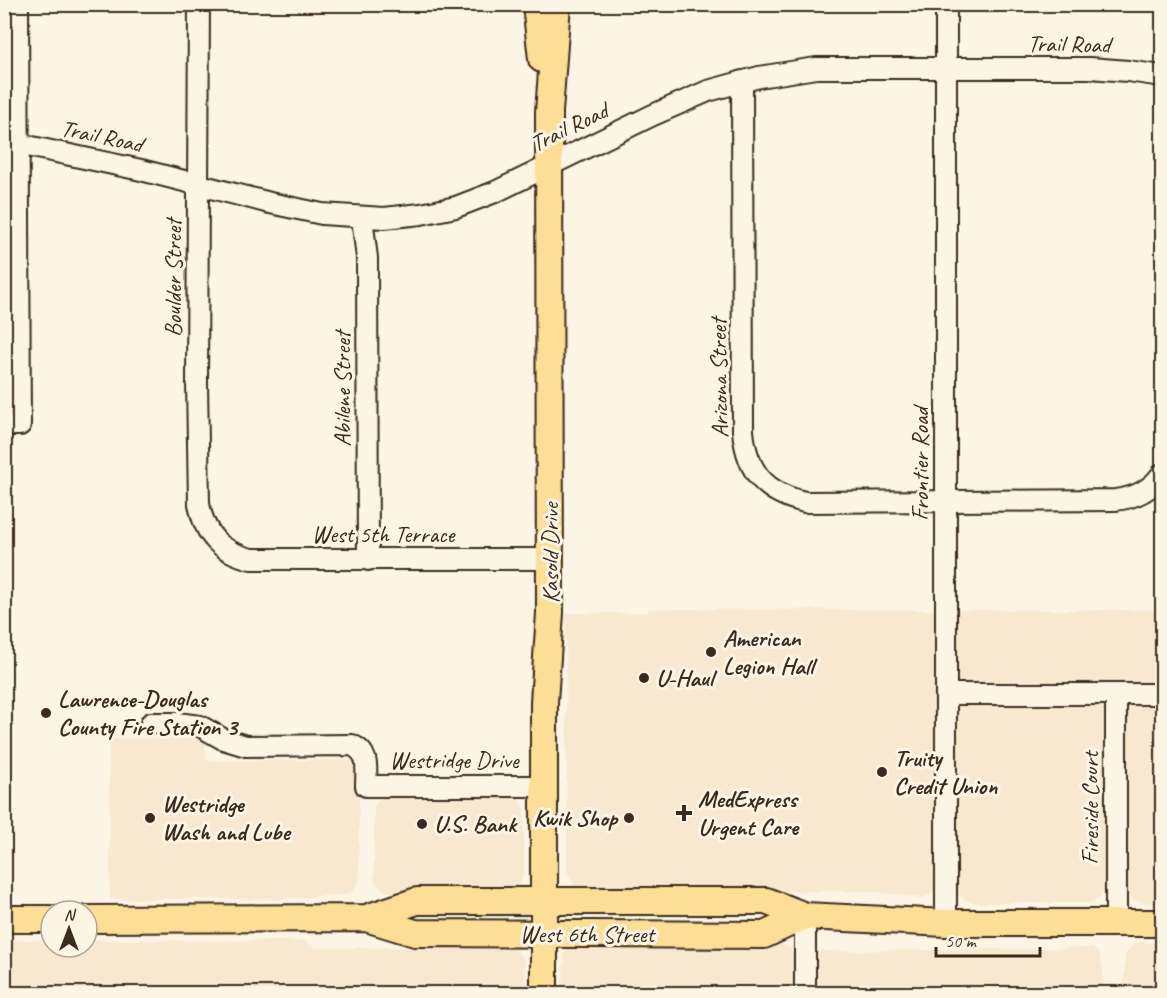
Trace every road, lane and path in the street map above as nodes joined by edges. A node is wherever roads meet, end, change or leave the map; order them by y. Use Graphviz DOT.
graph roads {
  1 [pos="18,4"];
  2 [pos="199,4"];
  3 [pos="536,4"];
  4 [pos="557,4"];
  5 [pos="946,4"];
  6 [pos="946,68"];
  7 [pos="1162,76"];
  8 [pos="742,81"];
  9 [pos="549,112"];
  10 [pos="12,143"];
  11 [pos="549,165"];
  12 [pos="199,184"];
  13 [pos="362,218"];
  14 [pos="12,425"];
  15 [pos="1162,474"];
  16 [pos="946,501"];
  17 [pos="220,545"];
  18 [pos="550,559"];
  19 [pos="368,560"];
  20 [pos="946,694"];
  21 [pos="1116,694"];
  22 [pos="1162,694"];
  23 [pos="151,723"];
  24 [pos="544,786"];
  25 [pos="544,901"];
  26 [pos="805,915"];
  27 [pos="366,918"];
  28 [pos="4,920"];
  29 [pos="39,920"];
  30 [pos="99,920"];
  31 [pos="946,923"];
  32 [pos="1116,923"];
  33 [pos="1162,923"];
  34 [pos="544,933"];
  35 [pos="544,993"];
  36 [pos="805,993"];
  1 -- 10 [label="street"];
  2 -- 12 [label="street, Boulder Street"];
  3 -- 9 [label="main road, Kasold Drive"];
  4 -- 9 [label="main road, Kasold Drive"];
  5 -- 6 [label="street, Frontier Road"];
  6 -- 7 [label="street, Trail Road"];
  6 -- 8 [label="street, Trail Road"];
  6 -- 16 [label="street, Frontier Road"];
  8 -- 11 [label="street, Trail Road"];
  8 -- 16 [label="street, Arizona Street"];
  9 -- 11 [label="main road, Kasold Drive"];
  10 -- 12 [label="street, Trail Road"];
  10 -- 14 [label="street"];
  11 -- 13 [label="street, Trail Road"];
  11 -- 18 [label="main road, Kasold Drive"];
  12 -- 13 [label="street, Trail Road"];
  12 -- 17 [label="street, Boulder Street"];
  13 -- 19 [label="street, Abilene Street"];
  15 -- 16 [label="street, Arizona Street"];
  16 -- 20 [label="street, Frontier Road"];
  17 -- 19 [label="street, West 5th Terrace"];
  18 -- 19 [label="street, West 5th Terrace"];
  18 -- 24 [label="main road, Kasold Drive"];
  20 -- 21 [label="street"];
  20 -- 31 [label="street, Frontier Road"];
  21 -- 22 [label="street"];
  21 -- 32 [label="street, Fireside Court"];
  23 -- 24 [label="street, Westridge Drive"];
  24 -- 25 [label="main road, Kasold Drive"];
  25 -- 26 [label="main road, West 6th Street"];
  25 -- 27 [label="main road, West 6th Street"];
  25 -- 34 [label="main road, Kasold Drive"];
  26 -- 31 [label="main road, West 6th Street"];
  26 -- 34 [label="main road, West 6th Street"];
  26 -- 36 [label="street"];
  27 -- 30 [label="main road, West 6th Street"];
  27 -- 34 [label="main road, West 6th Street"];
  28 -- 29 [label="main road"];
  31 -- 32 [label="main road, West 6th Street"];
  32 -- 33 [label="main road, West 6th Street"];
  34 -- 35 [label="main road, Kasold Drive"];
}
